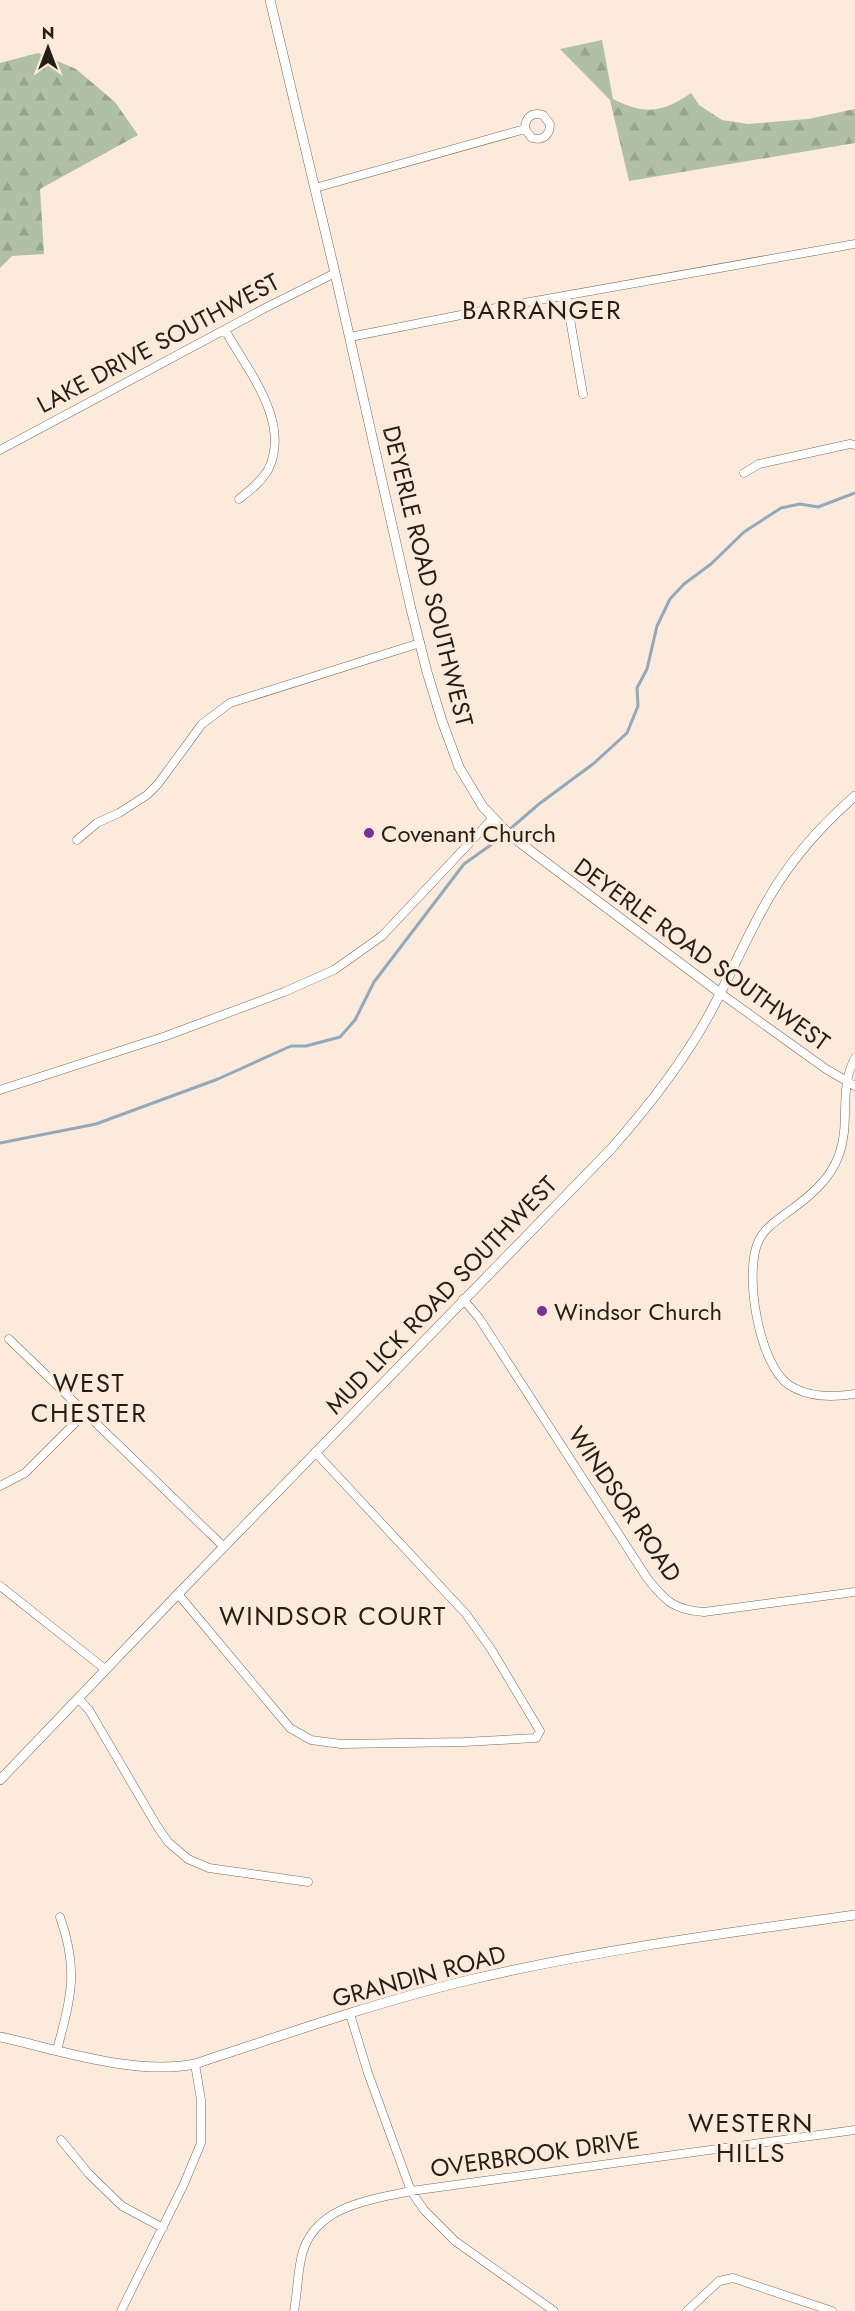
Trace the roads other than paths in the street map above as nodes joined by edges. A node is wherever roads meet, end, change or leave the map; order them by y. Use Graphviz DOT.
graph roads {
  1 [pos="270,0"];
  2 [pos="525,129"];
  3 [pos="315,188"];
  4 [pos="855,244"];
  5 [pos="335,273"];
  6 [pos="566,296"];
  7 [pos="225,330"];
  8 [pos="350,337"];
  9 [pos="583,394"];
  10 [pos="855,445"];
  11 [pos="0,450"];
  12 [pos="744,473"];
  13 [pos="238,499"];
  14 [pos="420,643"];
  15 [pos="855,796"];
  16 [pos="492,819"];
  17 [pos="77,840"];
  18 [pos="720,993"];
  19 [pos="855,1058"];
  20 [pos="845,1081"];
  21 [pos="855,1086"];
  22 [pos="0,1090"];
  23 [pos="463,1299"];
  24 [pos="9,1339"];
  25 [pos="855,1394"];
  26 [pos="85,1413"];
  27 [pos="315,1452"];
  28 [pos="0,1486"];
  29 [pos="224,1546"];
  30 [pos="0,1586"];
  31 [pos="855,1592"];
  32 [pos="178,1594"];
  33 [pos="105,1669"];
  34 [pos="78,1698"];
  35 [pos="0,1780"];
  36 [pos="308,1882"];
  37 [pos="855,1915"];
  38 [pos="60,1917"];
  39 [pos="350,2014"];
  40 [pos="0,2037"];
  41 [pos="57,2050"];
  42 [pos="195,2064"];
  43 [pos="855,2130"];
  44 [pos="61,2140"];
  45 [pos="411,2191"];
  46 [pos="163,2228"];
  47 [pos="121,2311"];
  48 [pos="294,2311"];
  49 [pos="554,2311"];
  50 [pos="687,2311"];
  51 [pos="832,2311"];
  1 -- 3 [label="street, DEYERLE ROAD SOUTHWEST"];
  2 -- 3 [label="street"];
  3 -- 5 [label="street, DEYERLE ROAD SOUTHWEST"];
  4 -- 6 [label="street"];
  5 -- 7 [label="street, LAKE DRIVE SOUTHWEST"];
  5 -- 8 [label="street, DEYERLE ROAD SOUTHWEST"];
  6 -- 8 [label="street"];
  6 -- 9 [label="street"];
  7 -- 11 [label="street, LAKE DRIVE SOUTHWEST"];
  7 -- 13 [label="street"];
  8 -- 14 [label="street, DEYERLE ROAD SOUTHWEST"];
  10 -- 12 [label="street"];
  14 -- 16 [label="street, DEYERLE ROAD SOUTHWEST"];
  14 -- 17 [label="street"];
  15 -- 18 [label="street, MUD LICK ROAD SOUTHWEST"];
  16 -- 18 [label="street, DEYERLE ROAD SOUTHWEST"];
  16 -- 22 [label="street"];
  18 -- 20 [label="street, DEYERLE ROAD SOUTHWEST"];
  18 -- 23 [label="street, MUD LICK ROAD SOUTHWEST"];
  19 -- 20 [label="street"];
  20 -- 21 [label="street, DEYERLE ROAD SOUTHWEST"];
  20 -- 25 [label="street"];
  23 -- 27 [label="street, MUD LICK ROAD SOUTHWEST"];
  23 -- 31 [label="street, WINDSOR ROAD"];
  24 -- 26 [label="street"];
  26 -- 28 [label="street"];
  26 -- 29 [label="street"];
  27 -- 29 [label="street, MUD LICK ROAD SOUTHWEST"];
  27 -- 32 [label="street"];
  29 -- 32 [label="street, MUD LICK ROAD SOUTHWEST"];
  30 -- 33 [label="street"];
  32 -- 33 [label="street, MUD LICK ROAD SOUTHWEST"];
  33 -- 34 [label="street, MUD LICK ROAD SOUTHWEST"];
  34 -- 35 [label="street, MUD LICK ROAD SOUTHWEST"];
  34 -- 36 [label="street"];
  37 -- 39 [label="street, GRANDIN ROAD"];
  38 -- 41 [label="street"];
  39 -- 42 [label="street, GRANDIN ROAD"];
  39 -- 45 [label="street"];
  40 -- 41 [label="street, GRANDIN ROAD"];
  41 -- 42 [label="street, GRANDIN ROAD"];
  42 -- 46 [label="street"];
  43 -- 45 [label="street, OVERBROOK DRIVE"];
  44 -- 46 [label="street"];
  45 -- 48 [label="street, OVERBROOK DRIVE"];
  45 -- 49 [label="street"];
  46 -- 47 [label="street"];
  50 -- 51 [label="street"];
}
